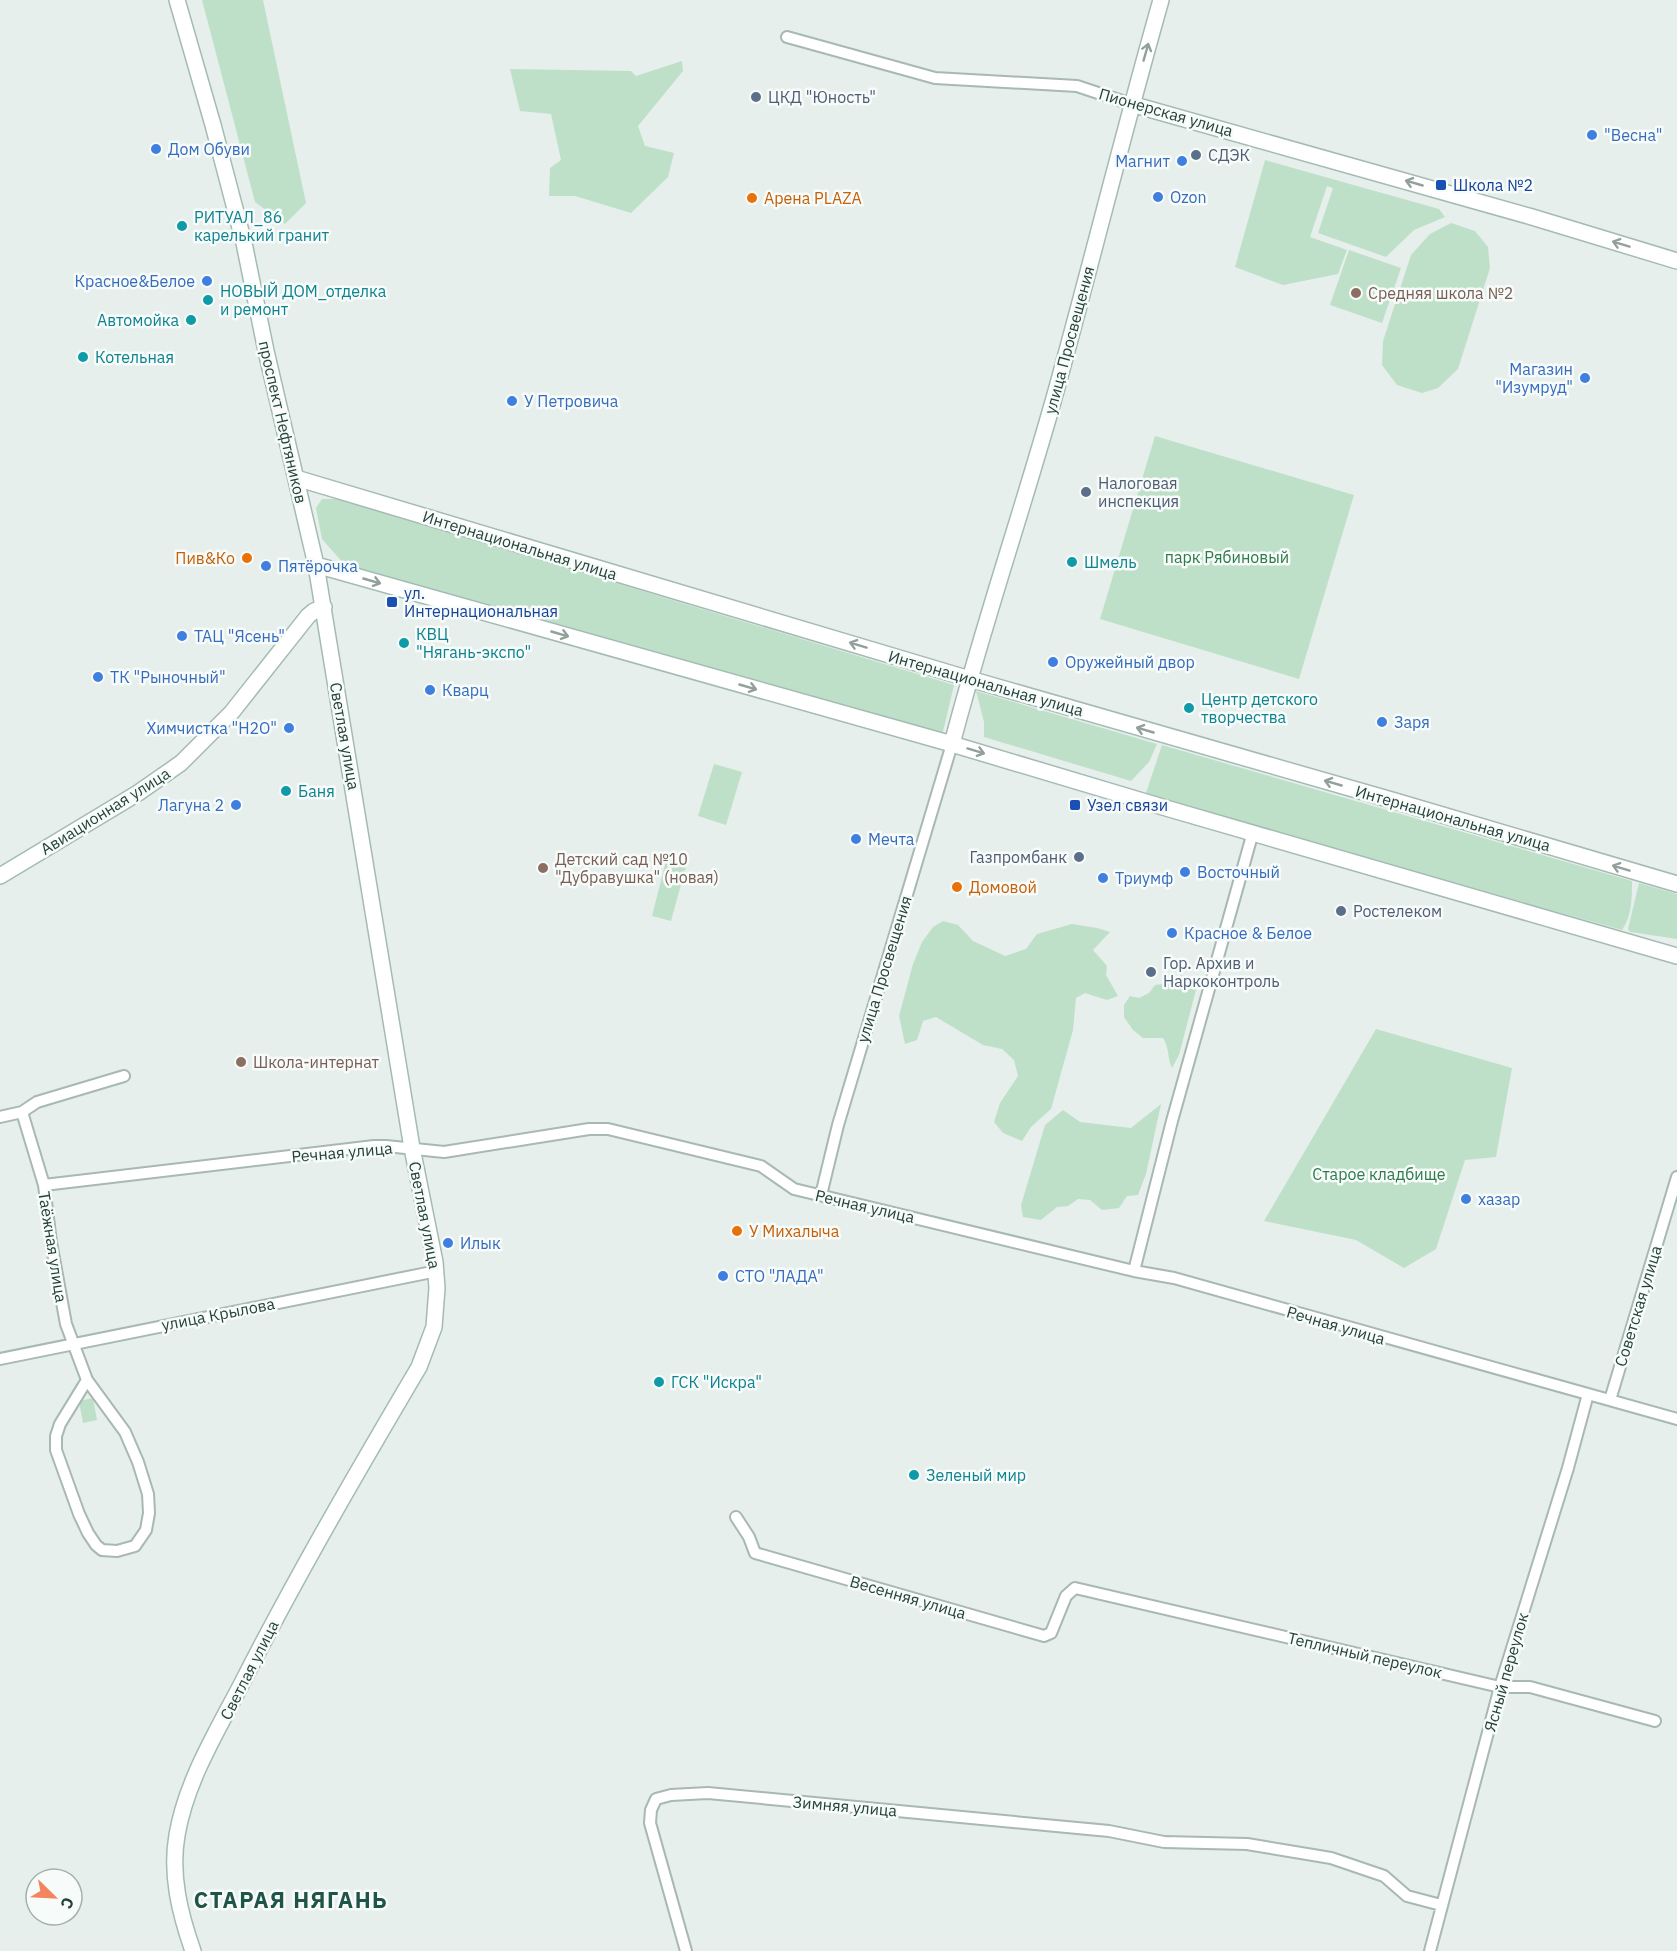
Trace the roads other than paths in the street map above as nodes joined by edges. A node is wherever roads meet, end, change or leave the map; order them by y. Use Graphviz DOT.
graph roads {
  1 [pos="177,0"];
  2 [pos="1161,0"];
  3 [pos="787,37"];
  4 [pos="1131,104"];
  5 [pos="1677,261"];
  6 [pos="296,478"];
  7 [pos="316,565"];
  8 [pos="324,608"];
  9 [pos="969,678"];
  10 [pos="952,744"];
  11 [pos="1253,832"];
  12 [pos="0,876"];
  13 [pos="1677,884"];
  14 [pos="1677,956"];
  15 [pos="124,1076"];
  16 [pos="22,1112"];
  17 [pos="0,1117"];
  18 [pos="412,1148"];
  19 [pos="1677,1177"];
  20 [pos="44,1185"];
  21 [pos="821,1195"];
  22 [pos="436,1271"];
  23 [pos="1134,1271"];
  24 [pos="72,1343"];
  25 [pos="0,1359"];
  26 [pos="87,1380"];
  27 [pos="1588,1394"];
  28 [pos="1610,1400"];
  29 [pos="1677,1419"];
  30 [pos="736,1516"];
  31 [pos="1075,1587"];
  32 [pos="1500,1687"];
  33 [pos="1655,1721"];
  34 [pos="1441,1905"];
  35 [pos="193,1951"];
  36 [pos="686,1951"];
  37 [pos="1430,1951"];
  1 -- 6 [label="main road, проспект Нефтяников"];
  4 -- 2 [label="main road, улица Просвещения, one-way"];
  3 -- 4 [label="street, Пионерская улица"];
  5 -- 4 [label="main road, Пионерская улица, one-way"];
  4 -- 9 [label="main road, улица Просвещения"];
  6 -- 7 [label="main road, проспект Нефтяников"];
  9 -- 6 [label="main road, Интернациональная улица, one-way"];
  7 -- 8 [label="main road, Светлая улица"];
  7 -- 10 [label="main road, one-way"];
  8 -- 12 [label="main road, Авиационная улица"];
  8 -- 18 [label="main road, Светлая улица"];
  9 -- 10 [label="main road, улица Просвещения"];
  13 -- 9 [label="main road, Интернациональная улица, one-way"];
  10 -- 11 [label="main road, one-way"];
  10 -- 21 [label="street, улица Просвещения"];
  11 -- 14 [label="main road"];
  11 -- 23 [label="street"];
  15 -- 16 [label="street"];
  16 -- 17 [label="street"];
  16 -- 20 [label="street, Таёжная улица"];
  18 -- 20 [label="street, Речная улица"];
  18 -- 21 [label="street, Речная улица"];
  18 -- 22 [label="main road, Светлая улица"];
  19 -- 28 [label="street, Советская улица"];
  20 -- 24 [label="street, Таёжная улица"];
  21 -- 23 [label="street, Речная улица"];
  22 -- 24 [label="street, улица Крылова"];
  22 -- 35 [label="main road, Светлая улица"];
  23 -- 27 [label="street, Речная улица"];
  24 -- 25 [label="street, улица Крылова"];
  24 -- 26 [label="street, Таёжная улица"];
  26 -- 26 [label="street, Таёжная улица"];
  27 -- 28 [label="street, Речная улица"];
  27 -- 32 [label="street, Ясный переулок"];
  28 -- 29 [label="street, Речная улица"];
  30 -- 31 [label="street, Весенняя улица"];
  31 -- 32 [label="street, Тепличный переулок"];
  32 -- 33 [label="street, Тепличный переулок"];
  32 -- 34 [label="street, Ясный переулок"];
  34 -- 36 [label="street, Зимняя улица"];
  34 -- 37 [label="street, Ясный переулок"];
}
